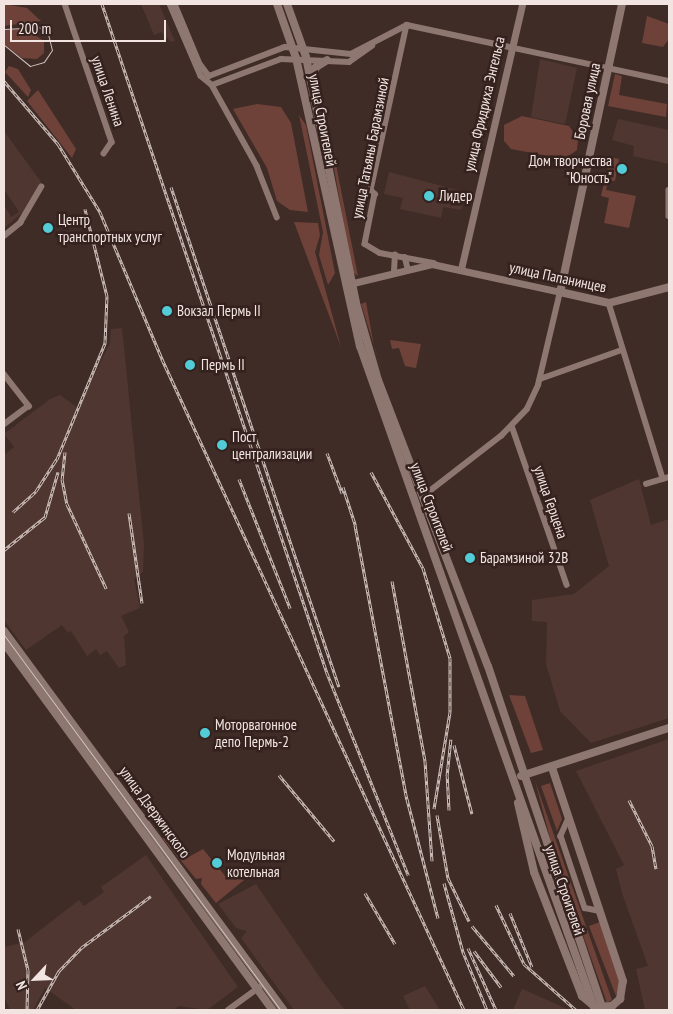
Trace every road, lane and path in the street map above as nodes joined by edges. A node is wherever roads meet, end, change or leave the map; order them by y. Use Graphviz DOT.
graph roads {
  1 [pos="65,4"];
  2 [pos="170,4"];
  3 [pos="175,4"];
  4 [pos="277,4"];
  5 [pos="287,4"];
  6 [pos="522,4"];
  7 [pos="622,4"];
  8 [pos="407,24"];
  9 [pos="380,39"];
  10 [pos="511,45"];
  11 [pos="292,46"];
  12 [pos="303,46"];
  13 [pos="306,57"];
  14 [pos="296,58"];
  15 [pos="326,60"];
  16 [pos="608,68"];
  17 [pos="311,80"];
  18 [pos="669,80"];
  19 [pos="212,85"];
  20 [pos="104,154"];
  21 [pos="42,187"];
  22 [pos="669,190"];
  23 [pos="669,216"];
  24 [pos="277,217"];
  25 [pos="4,236"];
  26 [pos="366,247"];
  27 [pos="395,255"];
  28 [pos="405,257"];
  29 [pos="441,265"];
  30 [pos="408,268"];
  31 [pos="461,270"];
  32 [pos="394,272"];
  33 [pos="348,284"];
  34 [pos="669,287"];
  35 [pos="560,292"];
  36 [pos="609,303"];
  37 [pos="622,350"];
  38 [pos="4,374"];
  39 [pos="540,379"];
  40 [pos="4,425"];
  41 [pos="512,426"];
  42 [pos="666,478"];
  43 [pos="646,484"];
  44 [pos="422,497"];
  45 [pos="567,585"];
  46 [pos="4,631"];
  47 [pos="4,644"];
  48 [pos="669,728"];
  49 [pos="552,768"];
  50 [pos="524,775"];
  51 [pos="512,777"];
  52 [pos="518,794"];
  53 [pos="568,818"];
  54 [pos="600,911"];
  55 [pos="261,987"];
  56 [pos="228,1010"];
  57 [pos="273,1010"];
  58 [pos="283,1010"];
  59 [pos="595,1010"];
  60 [pos="603,1010"];
  1 -- 20 [label="street, улица Ленина"];
  2 -- 19 [label="street"];
  3 -- 11 [label="street"];
  4 -- 11 [label="main road, улица Строителей"];
  5 -- 12 [label="main road, улица Строителей"];
  6 -- 10 [label="street, улица Фридриха Энгельса"];
  7 -- 16 [label="main road, Боровая улица"];
  8 -- 9 [label="street"];
  8 -- 10 [label="street"];
  8 -- 26 [label="street, улица Татьяны Барамзиной"];
  9 -- 12 [label="street"];
  9 -- 15 [label="street"];
  10 -- 16 [label="street"];
  10 -- 31 [label="street, улица Фридриха Энгельса"];
  11 -- 12 [label="street"];
  11 -- 14 [label="main road, улица Строителей"];
  12 -- 13 [label="main road, улица Строителей"];
  13 -- 14 [label="street"];
  13 -- 15 [label="street"];
  13 -- 17 [label="main road, улица Строителей"];
  14 -- 19 [label="street"];
  14 -- 33 [label="main road, улица Строителей"];
  15 -- 17 [label="main road"];
  16 -- 18 [label="street"];
  16 -- 35 [label="main road, Боровая улица"];
  17 -- 33 [label="main road, улица Строителей"];
  19 -- 24 [label="street"];
  21 -- 25 [label="street"];
  22 -- 23 [label="street"];
  26 -- 27 [label="street, улица Папанинцев"];
  27 -- 28 [label="street, улица Папанинцев"];
  27 -- 32 [label="street"];
  28 -- 29 [label="street, улица Папанинцев"];
  28 -- 30 [label="street"];
  29 -- 30 [label="street, улица Папанинцев"];
  29 -- 31 [label="street, улица Папанинцев"];
  30 -- 32 [label="street, улица Папанинцев"];
  31 -- 35 [label="street, улица Папанинцев"];
  32 -- 33 [label="street, улица Папанинцев"];
  33 -- 44 [label="main road, улица Строителей"];
  33 -- 51 [label="main road, улица Строителей"];
  34 -- 36 [label="main road, улица Папанинцев"];
  35 -- 36 [label="main road, улица Папанинцев"];
  35 -- 39 [label="street"];
  36 -- 37 [label="street"];
  37 -- 39 [label="street"];
  37 -- 42 [label="street"];
  38 -- 40 [label="street"];
  39 -- 41 [label="street"];
  41 -- 44 [label="street"];
  41 -- 45 [label="street, улица Герцена"];
  42 -- 43 [label="street"];
  44 -- 50 [label="main road, улица Строителей"];
  46 -- 55 [label="main road, улица Дзержинского"];
  47 -- 55 [label="main road, улица Дзержинского"];
  48 -- 49 [label="main road"];
  49 -- 50 [label="main road"];
  49 -- 53 [label="main road"];
  50 -- 51 [label="main road"];
  50 -- 60 [label="main road, улица Строителей"];
  51 -- 52 [label="main road, улица Строителей"];
  52 -- 54 [label="main road"];
  52 -- 59 [label="main road, улица Строителей"];
  53 -- 54 [label="main road"];
  53 -- 54 [label="street"];
  55 -- 56 [label="street"];
  55 -- 57 [label="main road, улица Дзержинского"];
  55 -- 58 [label="main road, улица Дзержинского"];
}
